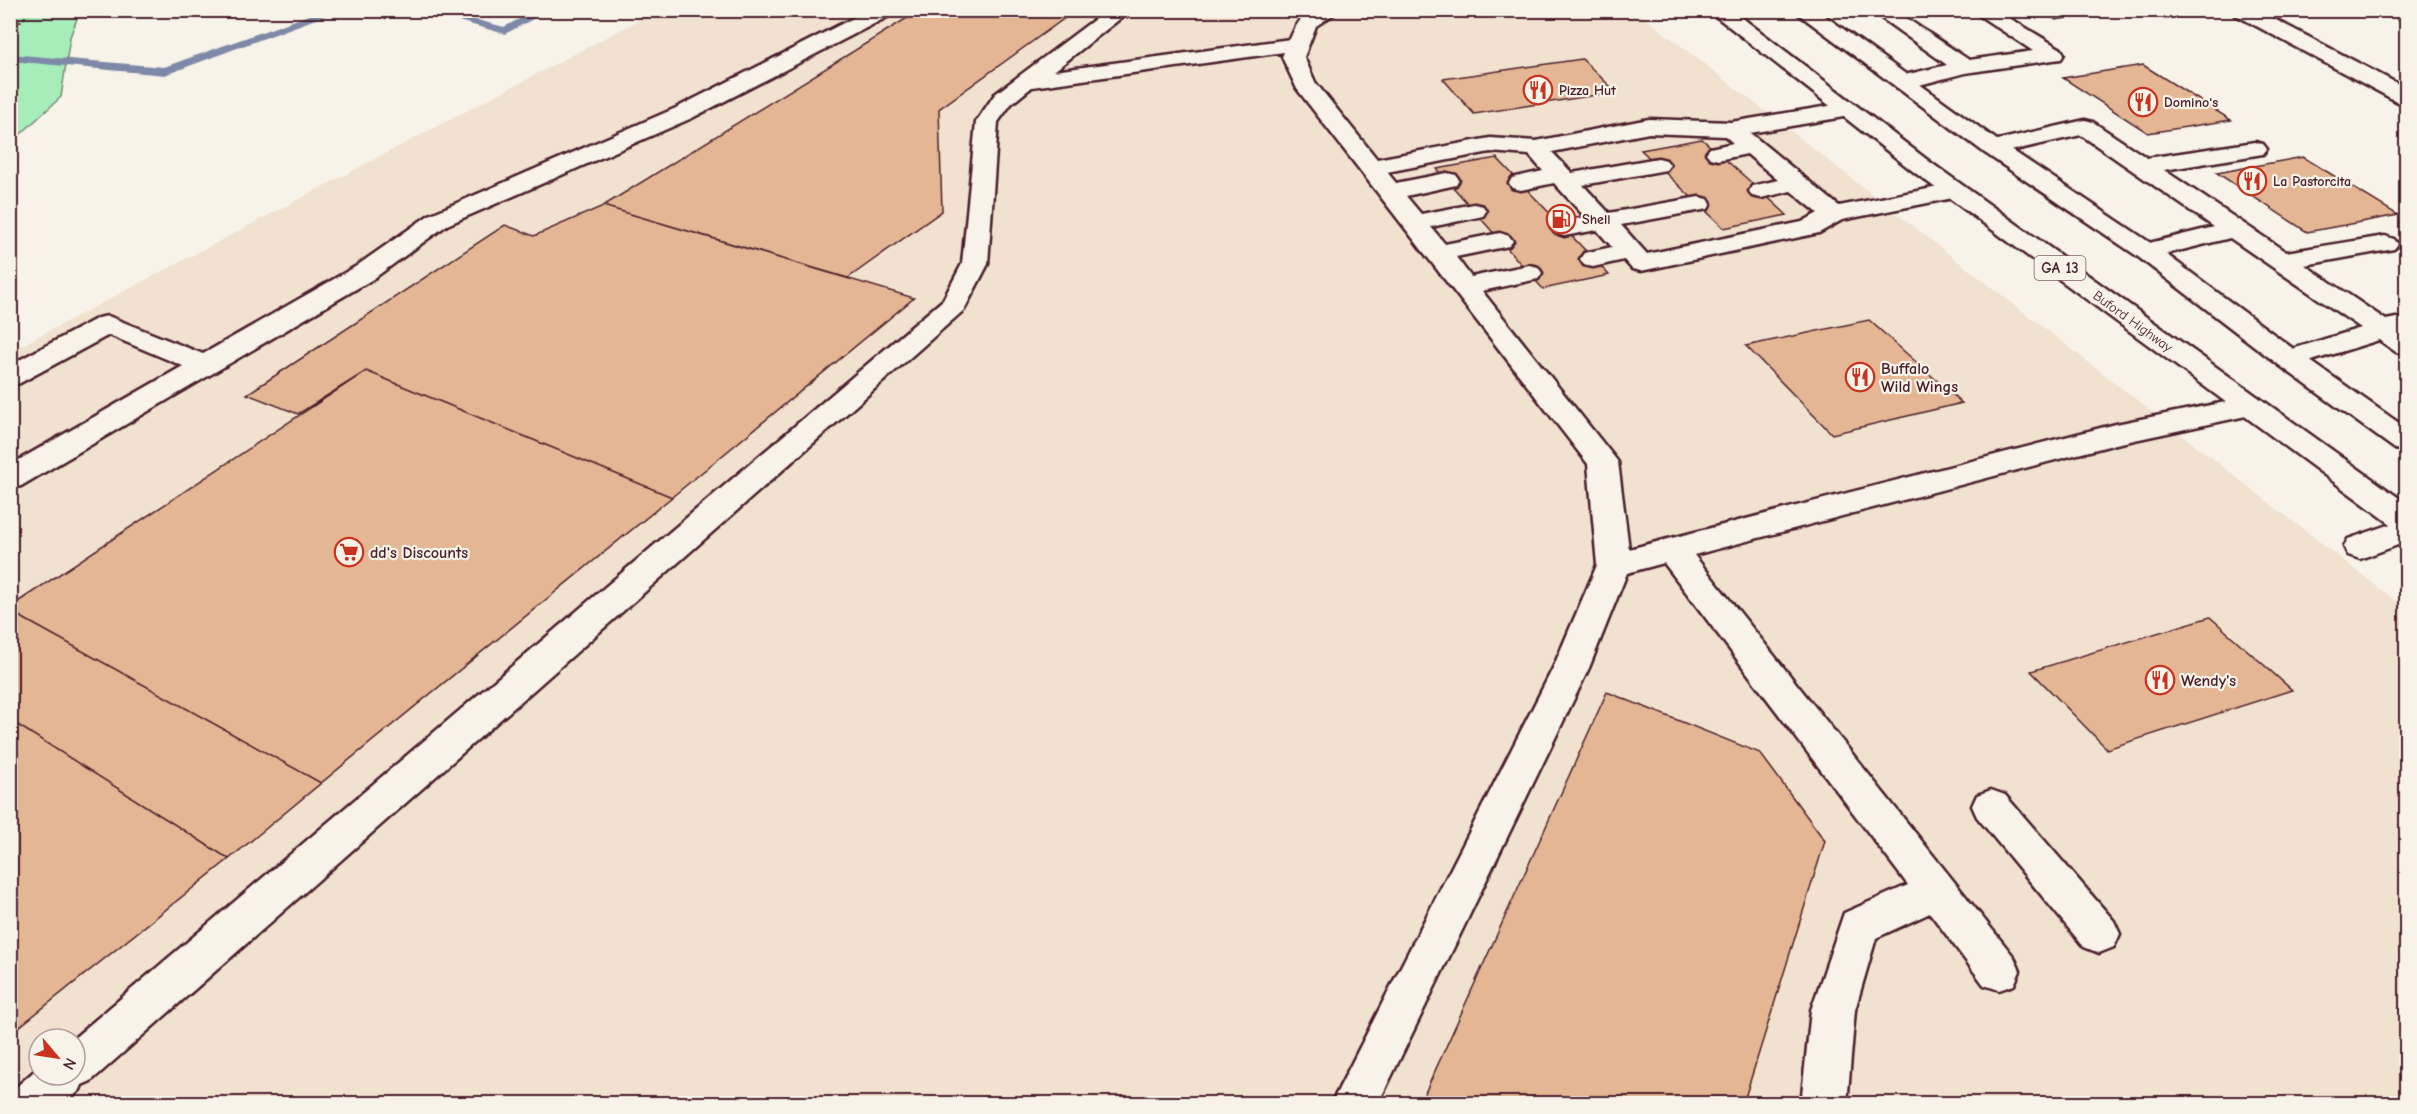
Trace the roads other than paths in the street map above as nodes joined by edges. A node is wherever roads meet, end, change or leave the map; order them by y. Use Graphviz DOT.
graph roads {
  1 [pos="886,10"];
  2 [pos="1121,10"];
  3 [pos="1330,10"];
  4 [pos="1718,10"];
  5 [pos="1803,10"];
  6 [pos="1880,10"];
  7 [pos="1981,10"];
  8 [pos="2241,10"];
  9 [pos="1298,45"];
  10 [pos="1965,67"];
  11 [pos="1026,81"];
  12 [pos="1904,82"];
  13 [pos="2406,97"];
  14 [pos="1847,110"];
  15 [pos="1731,129"];
  16 [pos="1751,146"];
  17 [pos="1993,148"];
  18 [pos="2255,148"];
  19 [pos="1718,153"];
  20 [pos="1658,165"];
  21 [pos="2143,166"];
  22 [pos="1557,171"];
  23 [pos="1797,182"];
  24 [pos="1761,191"];
  25 [pos="1954,191"];
  26 [pos="1394,197"];
  27 [pos="1699,204"];
  28 [pos="1834,214"];
  29 [pos="2235,230"];
  30 [pos="1616,236"];
  31 [pos="2385,244"];
  32 [pos="2146,251"];
  33 [pos="2281,261"];
  34 [pos="1452,270"];
  35 [pos="2394,326"];
  36 [pos="2406,346"];
  37 [pos="2289,359"];
  38 [pos="204,365"];
  39 [pos="10,377"];
  40 [pos="2250,406"];
  41 [pos="2406,442"];
  42 [pos="10,479"];
  43 [pos="2406,519"];
  44 [pos="2406,530"];
  45 [pos="2360,547"];
  46 [pos="1672,550"];
  47 [pos="1614,565"];
  48 [pos="1991,806"];
  49 [pos="1936,891"];
  50 [pos="2099,934"];
  51 [pos="1999,971"];
  52 [pos="87,1055"];
  53 [pos="50,1087"];
  54 [pos="31,1104"];
  55 [pos="1354,1104"];
  56 [pos="1824,1104"];
  1 -- 38 [label="main road"];
  2 -- 11 [label="main road"];
  3 -- 9 [label="main road"];
  4 -- 14 [label="main road, Buford Highway / GA 13"];
  5 -- 12 [label="main road"];
  6 -- 10 [label="main road"];
  7 -- 10 [label="main road"];
  8 -- 13 [label="main road"];
  9 -- 11 [label="main road"];
  9 -- 26 [label="main road"];
  10 -- 12 [label="main road"];
  11 -- 52 [label="main road"];
  12 -- 17 [label="main road"];
  14 -- 15 [label="main road"];
  14 -- 25 [label="main road, Buford Highway / GA 13"];
  15 -- 16 [label="main road"];
  15 -- 22 [label="main road"];
  16 -- 19 [label="main road"];
  16 -- 23 [label="main road"];
  17 -- 21 [label="main road"];
  17 -- 32 [label="main road"];
  18 -- 21 [label="main road"];
  20 -- 22 [label="main road"];
  21 -- 29 [label="main road"];
  22 -- 22 [label="main road"];
  22 -- 26 [label="main road"];
  22 -- 30 [label="main road"];
  23 -- 24 [label="main road"];
  23 -- 28 [label="main road"];
  25 -- 28 [label="main road"];
  25 -- 40 [label="main road, Buford Highway / GA 13"];
  26 -- 26 [label="main road"];
  26 -- 34 [label="main road"];
  27 -- 30 [label="main road"];
  28 -- 30 [label="main road"];
  29 -- 32 [label="main road"];
  29 -- 33 [label="main road"];
  30 -- 30 [label="main road"];
  31 -- 33 [label="main road"];
  32 -- 37 [label="main road"];
  33 -- 35 [label="main road"];
  34 -- 34 [label="main road"];
  34 -- 47 [label="main road"];
  35 -- 36 [label="main road"];
  35 -- 37 [label="main road"];
  37 -- 41 [label="main road"];
  38 -- 39 [label="main road"];
  38 -- 42 [label="main road"];
  40 -- 43 [label="main road, Buford Highway / GA 13"];
  40 -- 46 [label="main road"];
  44 -- 45 [label="main road"];
  46 -- 47 [label="main road"];
  46 -- 49 [label="main road"];
  47 -- 55 [label="main road"];
  48 -- 50 [label="main road"];
  49 -- 51 [label="main road"];
  49 -- 56 [label="main road"];
  53 -- 54 [label="main road"];
}
